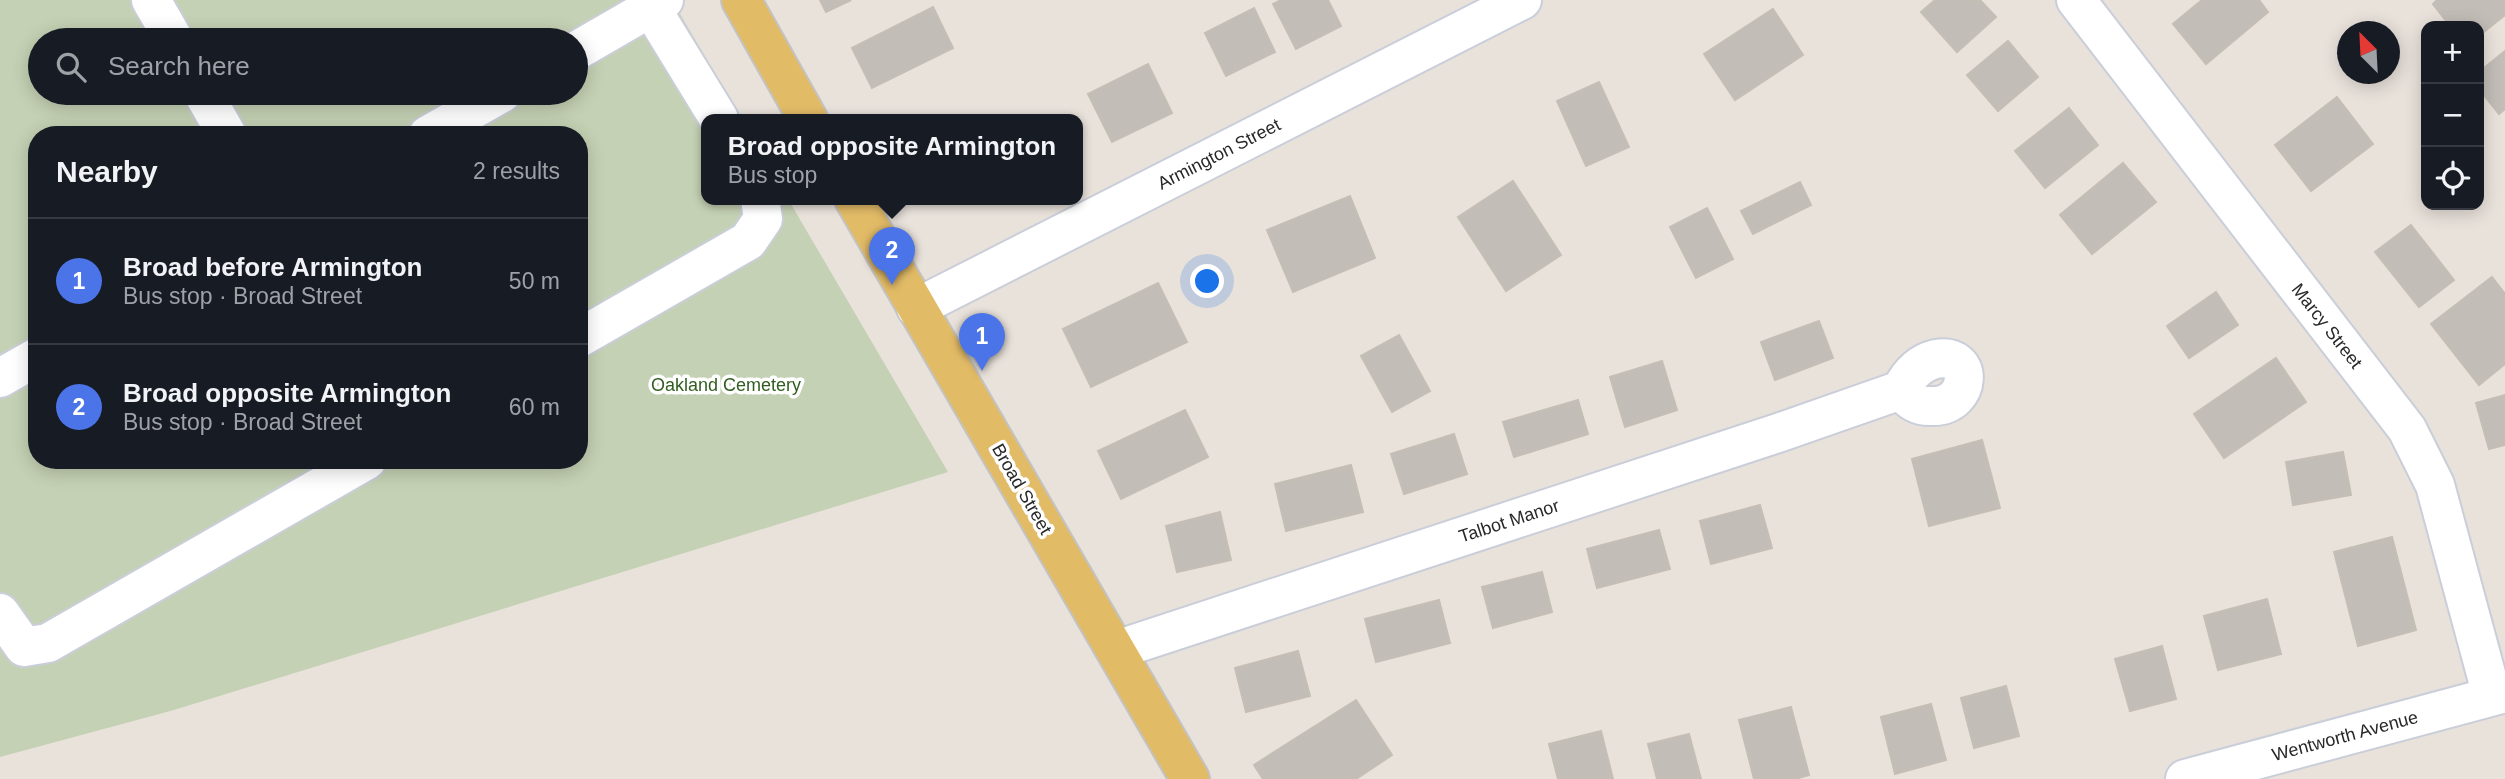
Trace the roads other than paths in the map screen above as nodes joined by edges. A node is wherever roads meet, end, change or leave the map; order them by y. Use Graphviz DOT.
graph roads {
  1 [pos="151,0"];
  2 [pos="741,0"];
  3 [pos="1522,0"];
  4 [pos="2076,0"];
  5 [pos="657,4"];
  6 [pos="167,28"];
  7 [pos="588,44"];
  8 [pos="210,105"];
  9 [pos="481,105"];
  10 [pos="716,114"];
  11 [pos="805,114"];
  12 [pos="222,126"];
  13 [pos="444,126"];
  14 [pos="761,205"];
  15 [pos="857,205"];
  16 [pos="916,308"];
  17 [pos="588,333"];
  18 [pos="28,363"];
  19 [pos="0,378"];
  20 [pos="1901,390"];
  21 [pos="351,469"];
  22 [pos="0,613"];
  23 [pos="1116,650"];
  24 [pos="2499,695"];
  25 [pos="1190,779"];
  26 [pos="2185,779"];
  1 -- 6 [label="street"];
  2 -- 11 [label="main road"];
  3 -- 16 [label="street, Armington Street"];
  4 -- 24 [label="street, Marcy Street"];
  5 -- 7 [label="street"];
  5 -- 10 [label="street"];
  8 -- 12 [label="street"];
  9 -- 13 [label="street"];
  14 -- 17 [label="street"];
  15 -- 16 [label="main road, Broad Street"];
  16 -- 23 [label="main road, Broad Street"];
  18 -- 19 [label="street"];
  20 -- 23 [label="street, Talbot Manor"];
  21 -- 22 [label="street"];
  23 -- 25 [label="main road, Broad Street"];
  24 -- 26 [label="street, Wentworth Avenue"];
}
